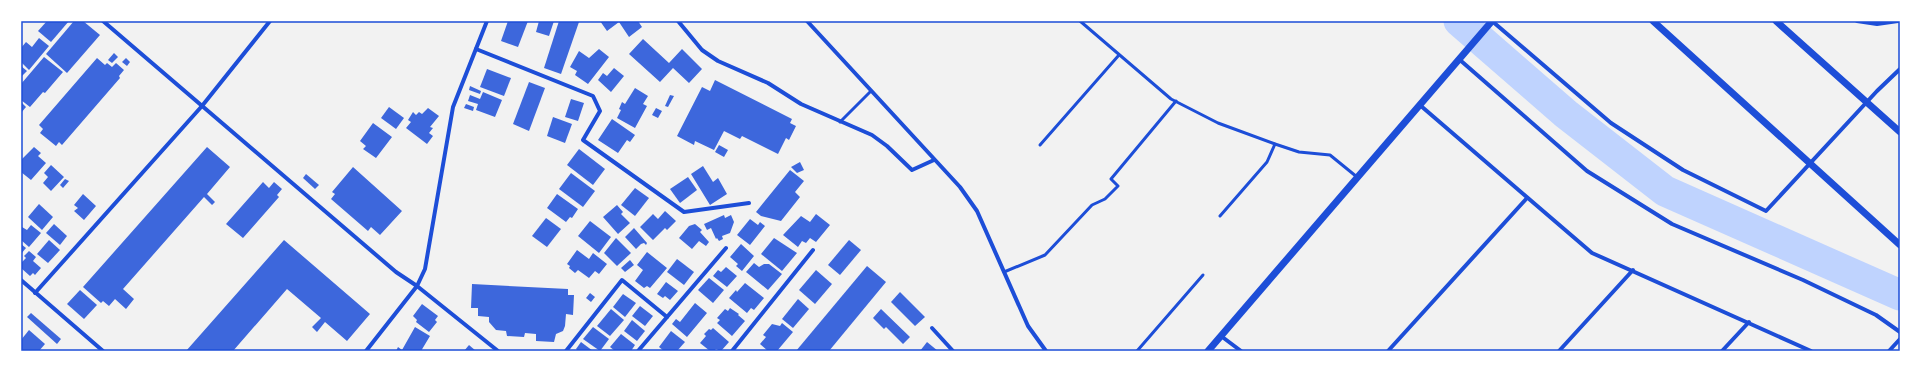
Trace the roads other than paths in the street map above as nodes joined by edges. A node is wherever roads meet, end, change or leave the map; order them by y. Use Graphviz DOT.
graph roads {
  1 [pos="103,21"];
  2 [pos="270,21"];
  3 [pos="487,21"];
  4 [pos="678,21"];
  5 [pos="807,21"];
  6 [pos="1080,21"];
  7 [pos="1653,21"];
  8 [pos="1776,21"];
  9 [pos="1857,21"];
  10 [pos="1898,21"];
  11 [pos="1490,23"];
  12 [pos="476,49"];
  13 [pos="1119,55"];
  14 [pos="1460,60"];
  15 [pos="1900,69"];
  16 [pos="871,90"];
  17 [pos="1176,101"];
  18 [pos="1867,102"];
  19 [pos="202,106"];
  20 [pos="1421,106"];
  21 [pos="840,122"];
  22 [pos="1900,132"];
  23 [pos="1275,144"];
  24 [pos="1040,145"];
  25 [pos="934,160"];
  26 [pos="1810,164"];
  27 [pos="1358,178"];
  28 [pos="1527,198"];
  29 [pos="749,203"];
  30 [pos="1220,216"];
  31 [pos="1900,245"];
  32 [pos="726,248"];
  33 [pos="813,250"];
  34 [pos="1633,270"];
  35 [pos="1004,272"];
  36 [pos="1203,275"];
  37 [pos="21,280"];
  38 [pos="417,286"];
  39 [pos="36,293"];
  40 [pos="667,317"];
  41 [pos="1749,322"];
  42 [pos="932,328"];
  43 [pos="1900,332"];
  44 [pos="1221,336"];
  45 [pos="1900,339"];
  46 [pos="103,351"];
  47 [pos="366,351"];
  48 [pos="498,351"];
  49 [pos="566,351"];
  50 [pos="638,351"];
  51 [pos="732,351"];
  52 [pos="953,351"];
  53 [pos="1046,351"];
  54 [pos="1137,351"];
  55 [pos="1208,351"];
  56 [pos="1242,351"];
  57 [pos="1388,351"];
  58 [pos="1559,351"];
  59 [pos="1722,351"];
  60 [pos="1811,351"];
  61 [pos="1889,351"];
  1 -- 19 [label="street"];
  2 -- 19 [label="street"];
  3 -- 12 [label="street"];
  4 -- 21 [label="street"];
  5 -- 16 [label="street"];
  6 -- 13 [label="lane"];
  7 -- 26 [label="street"];
  8 -- 18 [label="street"];
  9 -- 10 [label="street"];
  11 -- 14 [label="street"];
  11 -- 26 [label="street"];
  12 -- 29 [label="street"];
  12 -- 38 [label="street"];
  13 -- 17 [label="lane"];
  13 -- 24 [label="lane"];
  14 -- 20 [label="street"];
  14 -- 43 [label="street"];
  15 -- 18 [label="street"];
  16 -- 21 [label="lane"];
  16 -- 25 [label="street"];
  17 -- 23 [label="lane"];
  17 -- 35 [label="lane"];
  18 -- 22 [label="street"];
  18 -- 26 [label="street"];
  19 -- 38 [label="street"];
  19 -- 39 [label="street"];
  20 -- 27 [label="street"];
  20 -- 28 [label="street"];
  21 -- 25 [label="street"];
  23 -- 27 [label="lane"];
  23 -- 30 [label="lane"];
  25 -- 35 [label="street"];
  26 -- 31 [label="street"];
  27 -- 44 [label="street"];
  28 -- 34 [label="street"];
  28 -- 57 [label="street"];
  32 -- 40 [label="street"];
  33 -- 51 [label="street"];
  34 -- 41 [label="street"];
  34 -- 58 [label="street"];
  35 -- 53 [label="street"];
  36 -- 54 [label="lane"];
  37 -- 39 [label="street"];
  38 -- 47 [label="street"];
  38 -- 48 [label="street"];
  39 -- 46 [label="street"];
  40 -- 49 [label="street"];
  40 -- 50 [label="street"];
  41 -- 59 [label="street"];
  41 -- 60 [label="street"];
  42 -- 52 [label="street"];
  44 -- 55 [label="street"];
  44 -- 56 [label="street"];
  45 -- 61 [label="street"];
}
